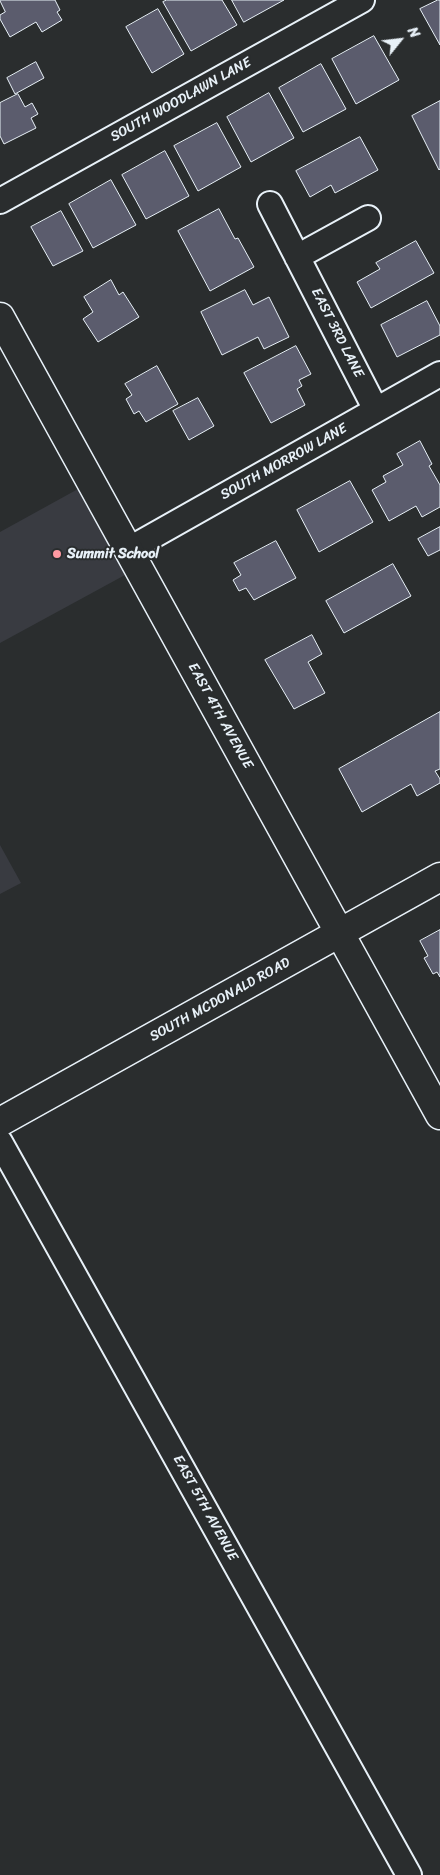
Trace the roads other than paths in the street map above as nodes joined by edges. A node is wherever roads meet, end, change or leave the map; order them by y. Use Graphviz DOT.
graph roads {
  1 [pos="362,0"];
  2 [pos="0,200"];
  3 [pos="270,204"];
  4 [pos="368,218"];
  5 [pos="297,257"];
  6 [pos="0,317"];
  7 [pos="440,374"];
  8 [pos="376,410"];
  9 [pos="128,550"];
  10 [pos="440,877"];
  11 [pos="339,933"];
  12 [pos="440,1115"];
  13 [pos="0,1122"];
  14 [pos="0,1142"];
  15 [pos="409,1875"];
  1 -- 2 [label="street, SOUTH WOODLAWN LANE"];
  3 -- 5 [label="street, EAST 3RD LANE"];
  4 -- 5 [label="street"];
  5 -- 8 [label="street, EAST 3RD LANE"];
  6 -- 9 [label="street, EAST 4TH AVENUE"];
  7 -- 8 [label="street, SOUTH MORROW LANE"];
  8 -- 9 [label="street, SOUTH MORROW LANE"];
  9 -- 11 [label="street, EAST 4TH AVENUE"];
  10 -- 11 [label="street, SOUTH MCDONALD ROAD"];
  11 -- 12 [label="street, EAST 4TH AVENUE"];
  11 -- 13 [label="street, SOUTH MCDONALD ROAD"];
  14 -- 15 [label="street, EAST 5TH AVENUE"];
}
